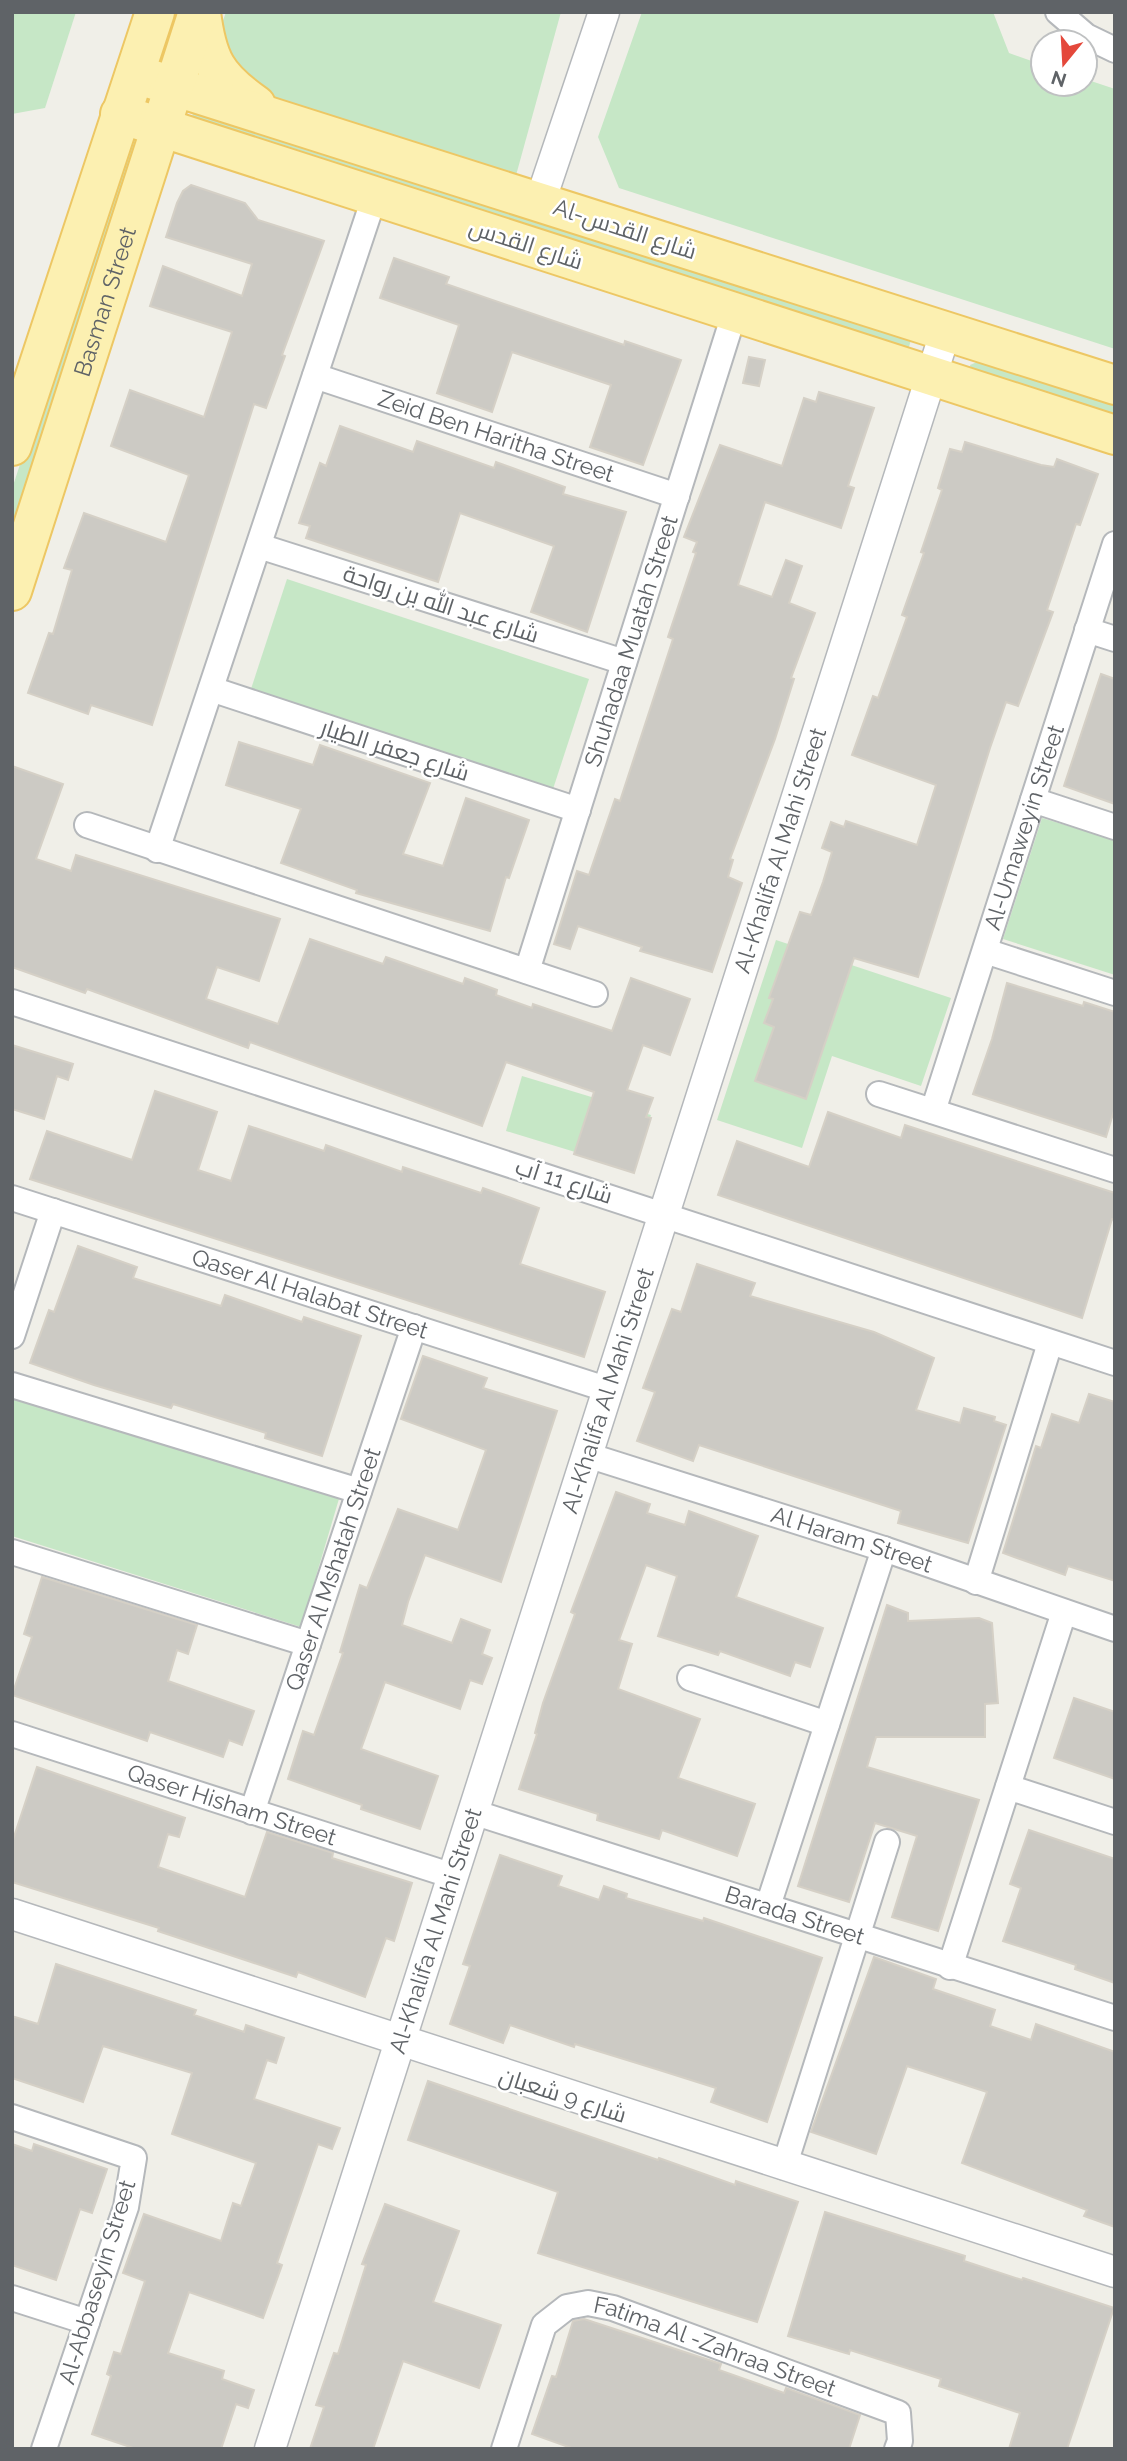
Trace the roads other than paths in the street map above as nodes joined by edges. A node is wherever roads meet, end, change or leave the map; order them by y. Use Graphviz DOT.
graph roads {
  1 [pos="155,12"];
  2 [pos="200,12"];
  3 [pos="604,12"];
  4 [pos="1058,12"];
  5 [pos="1115,50"];
  6 [pos="135,74"];
  7 [pos="173,85"];
  8 [pos="120,114"];
  9 [pos="270,114"];
  10 [pos="160,126"];
  11 [pos="217,144"];
  12 [pos="144,175"];
  13 [pos="375,195"];
  14 [pos="540,202"];
  15 [pos="735,311"];
  16 [pos="946,330"];
  17 [pos="932,374"];
  18 [pos="315,376"];
  19 [pos="1115,385"];
  20 [pos="1115,435"];
  21 [pos="12,446"];
  22 [pos="677,496"];
  23 [pos="1115,544"];
  24 [pos="259,546"];
  25 [pos="12,591"];
  26 [pos="1087,630"];
  27 [pos="1115,639"];
  28 [pos="624,662"];
  29 [pos="211,689"];
  30 [pos="1033,800"];
  31 [pos="578,810"];
  32 [pos="87,825"];
  33 [pos="1115,827"];
  34 [pos="157,850"];
  35 [pos="985,951"];
  36 [pos="527,971"];
  37 [pos="1115,992"];
  38 [pos="595,994"];
  39 [pos="12,1002"];
  40 [pos="879,1094"];
  41 [pos="933,1111"];
  42 [pos="1115,1170"];
  43 [pos="12,1198"];
  44 [pos="53,1211"];
  45 [pos="665,1214"];
  46 [pos="414,1327"];
  47 [pos="12,1336"];
  48 [pos="1051,1342"];
  49 [pos="1115,1363"];
  50 [pos="12,1385"];
  51 [pos="609,1390"];
  52 [pos="587,1455"];
  53 [pos="359,1491"];
  54 [pos="884,1549"];
  55 [pos="12,1552"];
  56 [pos="976,1581"];
  57 [pos="1064,1612"];
  58 [pos="1115,1629"];
  59 [pos="308,1644"];
  60 [pos="690,1678"];
  61 [pos="827,1724"];
  62 [pos="12,1734"];
  63 [pos="1008,1787"];
  64 [pos="252,1812"];
  65 [pos="473,1812"];
  66 [pos="1115,1822"];
  67 [pos="887,1842"];
  68 [pos="453,1876"];
  69 [pos="768,1906"];
  70 [pos="12,1914"];
  71 [pos="858,1936"];
  72 [pos="950,1966"];
  73 [pos="1115,2018"];
  74 [pos="400,2042"];
  75 [pos="12,2117"];
  76 [pos="784,2167"];
  77 [pos="1115,2272"];
  78 [pos="12,2298"];
  79 [pos="87,2322"];
  80 [pos="44,2449"];
  81 [pos="270,2449"];
  82 [pos="504,2449"];
  83 [pos="897,2449"];
  1 -- 6 [label="main road, Basman Street"];
  2 -- 7 [label="main road, Basman Street"];
  2 -- 9 [label="main road"];
  3 -- 14 [label="street"];
  4 -- 5 [label="street"];
  6 -- 7 [label="main road, Al-شارع القدس"];
  6 -- 8 [label="main road, Basman Street"];
  7 -- 9 [label="main road, Al-شارع القدس"];
  7 -- 10 [label="main road, Basman Street"];
  8 -- 10 [label="main road, شارع القدس"];
  8 -- 21 [label="main road, Basman Street"];
  9 -- 14 [label="main road, Al-شارع القدس"];
  10 -- 11 [label="main road, شارع القدس"];
  10 -- 12 [label="main road, Basman Street"];
  11 -- 12 [label="main road"];
  11 -- 13 [label="main road, شارع القدس"];
  12 -- 25 [label="main road, Basman Street"];
  13 -- 15 [label="main road, شارع القدس"];
  13 -- 18 [label="street"];
  14 -- 16 [label="main road, Al-شارع القدس"];
  15 -- 17 [label="main road, شارع القدس"];
  15 -- 22 [label="street, Shuhadaa Muatah Street"];
  16 -- 17 [label="street, Al-Khalifa Al Mahi Street"];
  16 -- 19 [label="main road, Al-شارع القدس"];
  17 -- 20 [label="main road"];
  17 -- 45 [label="street, Al-Khalifa Al Mahi Street"];
  18 -- 22 [label="street, Zeid Ben Haritha Street"];
  18 -- 24 [label="street"];
  22 -- 28 [label="street, Shuhadaa Muatah Street"];
  23 -- 26 [label="street, Al-Umaweyin Street"];
  24 -- 28 [label="street, شارع عبد الله بن رواحة"];
  24 -- 29 [label="street"];
  26 -- 27 [label="street"];
  26 -- 30 [label="street, Al-Umaweyin Street"];
  28 -- 31 [label="street, Shuhadaa Muatah Street"];
  29 -- 31 [label="street, شارع جعفر الطيار"];
  29 -- 34 [label="street"];
  30 -- 33 [label="street"];
  30 -- 35 [label="street, Al-Umaweyin Street"];
  31 -- 36 [label="street, Shuhadaa Muatah Street"];
  32 -- 34 [label="street"];
  34 -- 36 [label="street"];
  35 -- 37 [label="street"];
  35 -- 41 [label="street, Al-Umaweyin Street"];
  36 -- 38 [label="street"];
  39 -- 45 [label="street, شارع 11 آب"];
  40 -- 41 [label="street"];
  41 -- 42 [label="street"];
  43 -- 44 [label="street, Qaser Al Halabat Street"];
  44 -- 46 [label="street, Qaser Al Halabat Street"];
  44 -- 47 [label="street"];
  45 -- 48 [label="street, شارع 11 آب"];
  45 -- 51 [label="street, Al-Khalifa Al Mahi Street"];
  46 -- 51 [label="street, Qaser Al Halabat Street"];
  46 -- 53 [label="street, Qaser Al Mshatah Street"];
  48 -- 49 [label="street, شارع 11 آب"];
  48 -- 56 [label="street"];
  50 -- 53 [label="street"];
  51 -- 52 [label="street, Al-Khalifa Al Mahi Street"];
  52 -- 54 [label="street, Al Haram Street"];
  52 -- 65 [label="street, Al-Khalifa Al Mahi Street"];
  53 -- 59 [label="street, Qaser Al Mshatah Street"];
  54 -- 56 [label="street, Al Haram Street"];
  54 -- 61 [label="street"];
  55 -- 59 [label="street"];
  56 -- 57 [label="street, Al Haram Street"];
  57 -- 58 [label="street, Al Haram Street"];
  57 -- 63 [label="street"];
  59 -- 64 [label="street, Qaser Al Mshatah Street"];
  60 -- 61 [label="street"];
  61 -- 69 [label="street"];
  62 -- 64 [label="street, Qaser Hisham Street"];
  63 -- 66 [label="street"];
  63 -- 72 [label="street"];
  64 -- 68 [label="street, Qaser Hisham Street"];
  65 -- 68 [label="street, Al-Khalifa Al Mahi Street"];
  65 -- 69 [label="street, Barada Street"];
  67 -- 71 [label="street"];
  68 -- 74 [label="street, Al-Khalifa Al Mahi Street"];
  69 -- 71 [label="street, Barada Street"];
  70 -- 74 [label="street, شارع 9 شعبان"];
  71 -- 72 [label="street, Barada Street"];
  71 -- 76 [label="street"];
  72 -- 73 [label="street, Barada Street"];
  74 -- 76 [label="street, شارع 9 شعبان"];
  74 -- 81 [label="street, Al-Khalifa Al Mahi Street"];
  75 -- 79 [label="street, Al-Abbaseyin Street"];
  76 -- 77 [label="street, شارع 9 شعبان"];
  78 -- 79 [label="street"];
  79 -- 80 [label="street, Al-Abbaseyin Street"];
  82 -- 83 [label="street, Fatima Al -Zahraa Street"];
}
